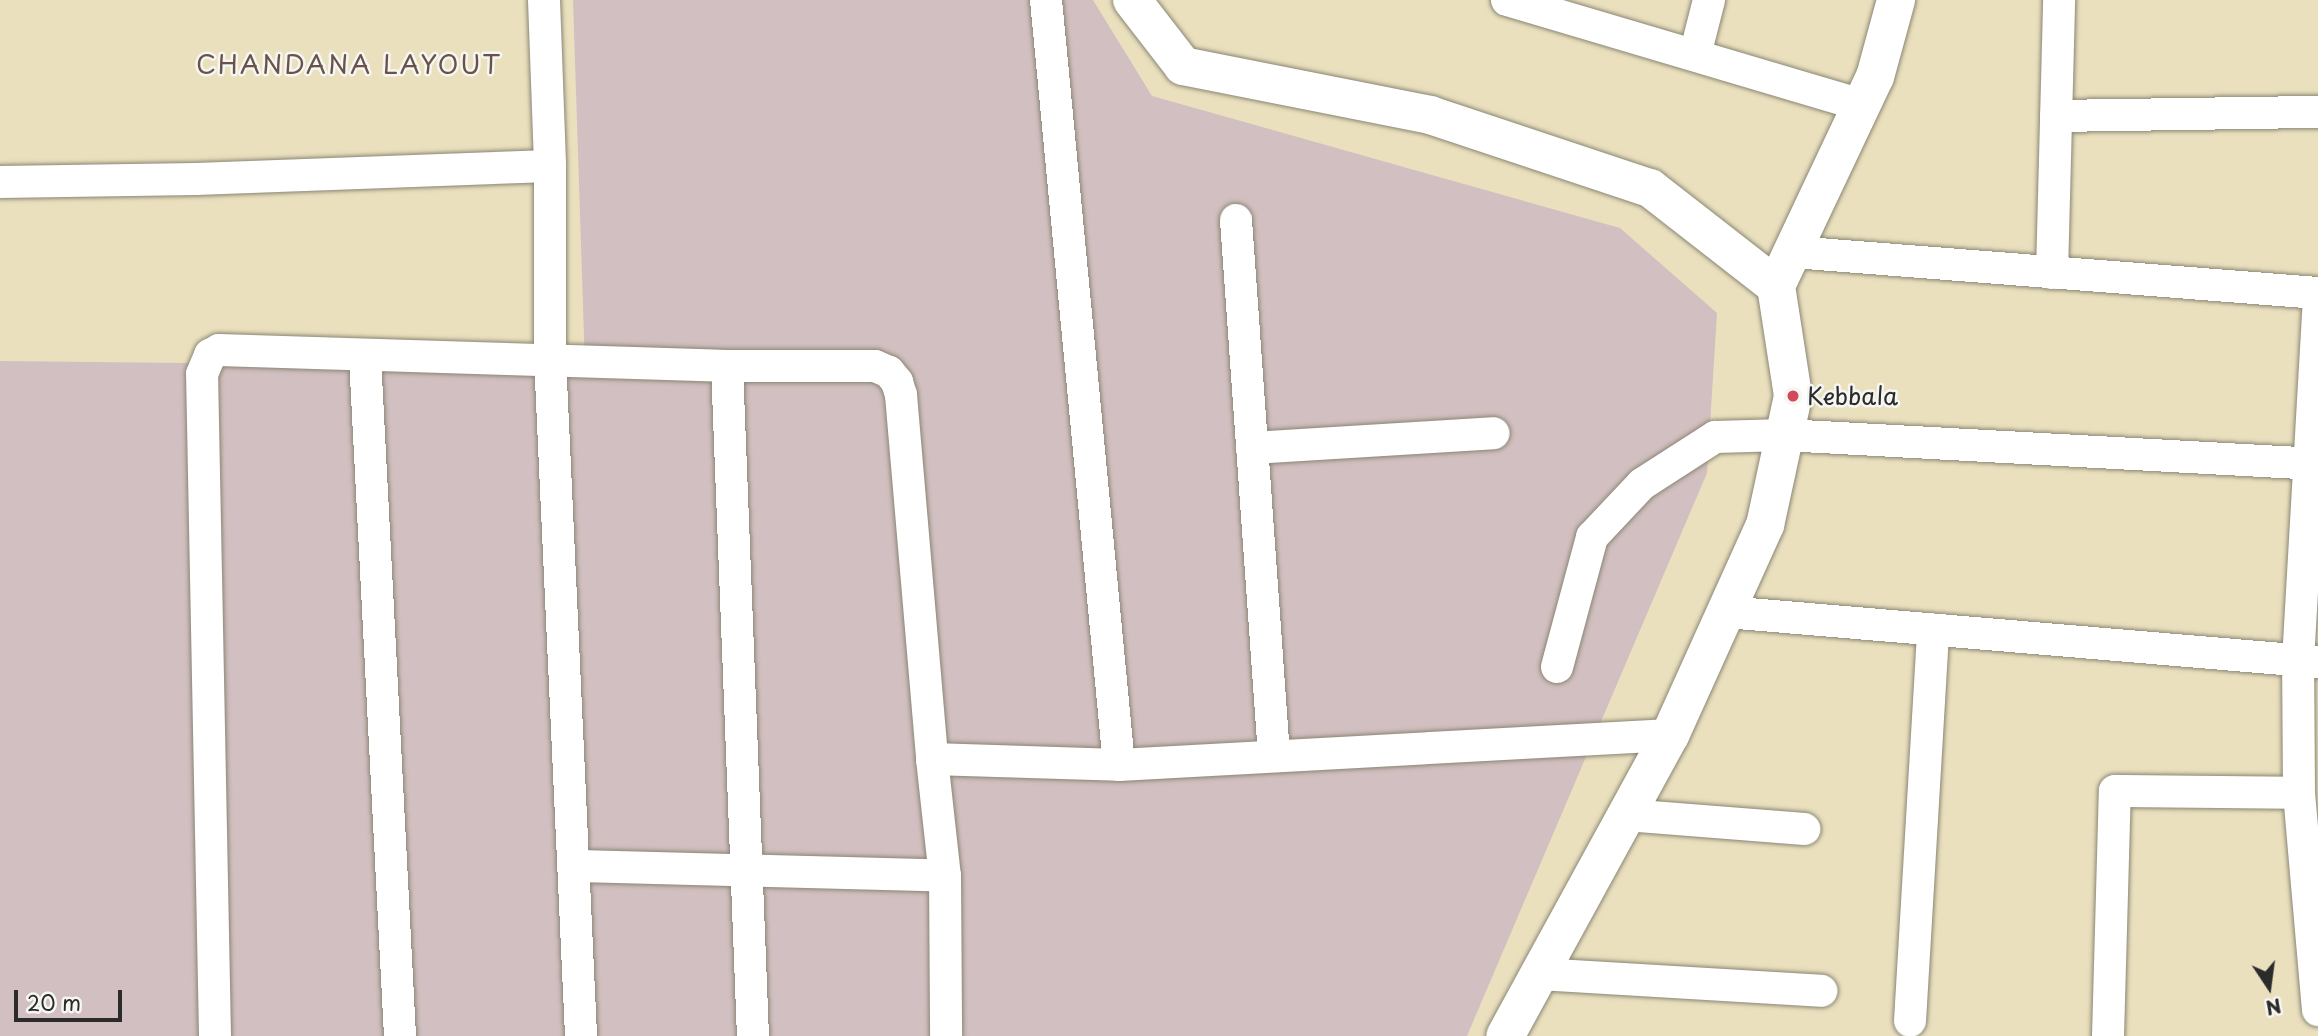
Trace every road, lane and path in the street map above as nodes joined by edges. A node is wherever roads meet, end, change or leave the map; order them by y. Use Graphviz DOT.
graph roads {
  1 [pos="544,0"];
  2 [pos="1046,0"];
  3 [pos="1132,0"];
  4 [pos="1709,0"];
  5 [pos="1896,0"];
  6 [pos="2059,0"];
  7 [pos="1523,2"];
  8 [pos="1695,55"];
  9 [pos="1862,105"];
  10 [pos="2318,112"];
  11 [pos="2056,116"];
  12 [pos="550,166"];
  13 [pos="0,183"];
  14 [pos="1236,220"];
  15 [pos="1793,252"];
  16 [pos="2052,272"];
  17 [pos="1776,286"];
  18 [pos="2318,293"];
  19 [pos="2318,311"];
  20 [pos="365,357"];
  21 [pos="550,358"];
  22 [pos="727,366"];
  23 [pos="1494,433"];
  24 [pos="1784,435"];
  25 [pos="1252,448"];
  26 [pos="2314,463"];
  27 [pos="1726,612"];
  28 [pos="1933,630"];
  29 [pos="2308,661"];
  30 [pos="1557,667"];
  31 [pos="1670,735"];
  32 [pos="1274,755"];
  33 [pos="932,759"];
  34 [pos="1119,765"];
  35 [pos="2299,793"];
  36 [pos="1626,815"];
  37 [pos="1804,829"];
  38 [pos="575,866"];
  39 [pos="748,871"];
  40 [pos="946,876"];
  41 [pos="1538,974"];
  42 [pos="1821,991"];
  43 [pos="2318,1010"];
  44 [pos="1910,1021"];
  45 [pos="215,1036"];
  46 [pos="400,1036"];
  47 [pos="581,1036"];
  48 [pos="753,1036"];
  49 [pos="946,1036"];
  50 [pos="1505,1036"];
  51 [pos="2108,1036"];
  1 -- 12 [label="street"];
  2 -- 34 [label="street"];
  3 -- 17 [label="street"];
  4 -- 8 [label="street"];
  5 -- 9 [label="street"];
  6 -- 11 [label="street"];
  7 -- 8 [label="street"];
  8 -- 9 [label="street"];
  9 -- 15 [label="street"];
  10 -- 11 [label="street"];
  11 -- 16 [label="street"];
  12 -- 13 [label="street"];
  12 -- 21 [label="street"];
  14 -- 25 [label="street"];
  15 -- 16 [label="street"];
  15 -- 17 [label="street"];
  16 -- 18 [label="street"];
  17 -- 24 [label="street"];
  19 -- 26 [label="street"];
  20 -- 21 [label="street"];
  20 -- 45 [label="street"];
  20 -- 46 [label="street"];
  21 -- 22 [label="street"];
  21 -- 38 [label="street"];
  22 -- 33 [label="street"];
  22 -- 39 [label="street"];
  23 -- 25 [label="street"];
  24 -- 26 [label="street"];
  24 -- 27 [label="street"];
  24 -- 30 [label="street"];
  25 -- 32 [label="street"];
  26 -- 29 [label="street"];
  27 -- 28 [label="street"];
  27 -- 31 [label="street"];
  28 -- 29 [label="street"];
  28 -- 44 [label="street"];
  29 -- 35 [label="street"];
  31 -- 32 [label="street"];
  31 -- 36 [label="street"];
  32 -- 34 [label="street"];
  33 -- 34 [label="street"];
  33 -- 40 [label="street"];
  35 -- 43 [label="street"];
  35 -- 51 [label="street"];
  36 -- 37 [label="street"];
  36 -- 41 [label="street"];
  38 -- 39 [label="street"];
  38 -- 47 [label="street"];
  39 -- 40 [label="street"];
  39 -- 48 [label="street"];
  40 -- 49 [label="street"];
  41 -- 42 [label="street"];
  41 -- 50 [label="street"];
}
